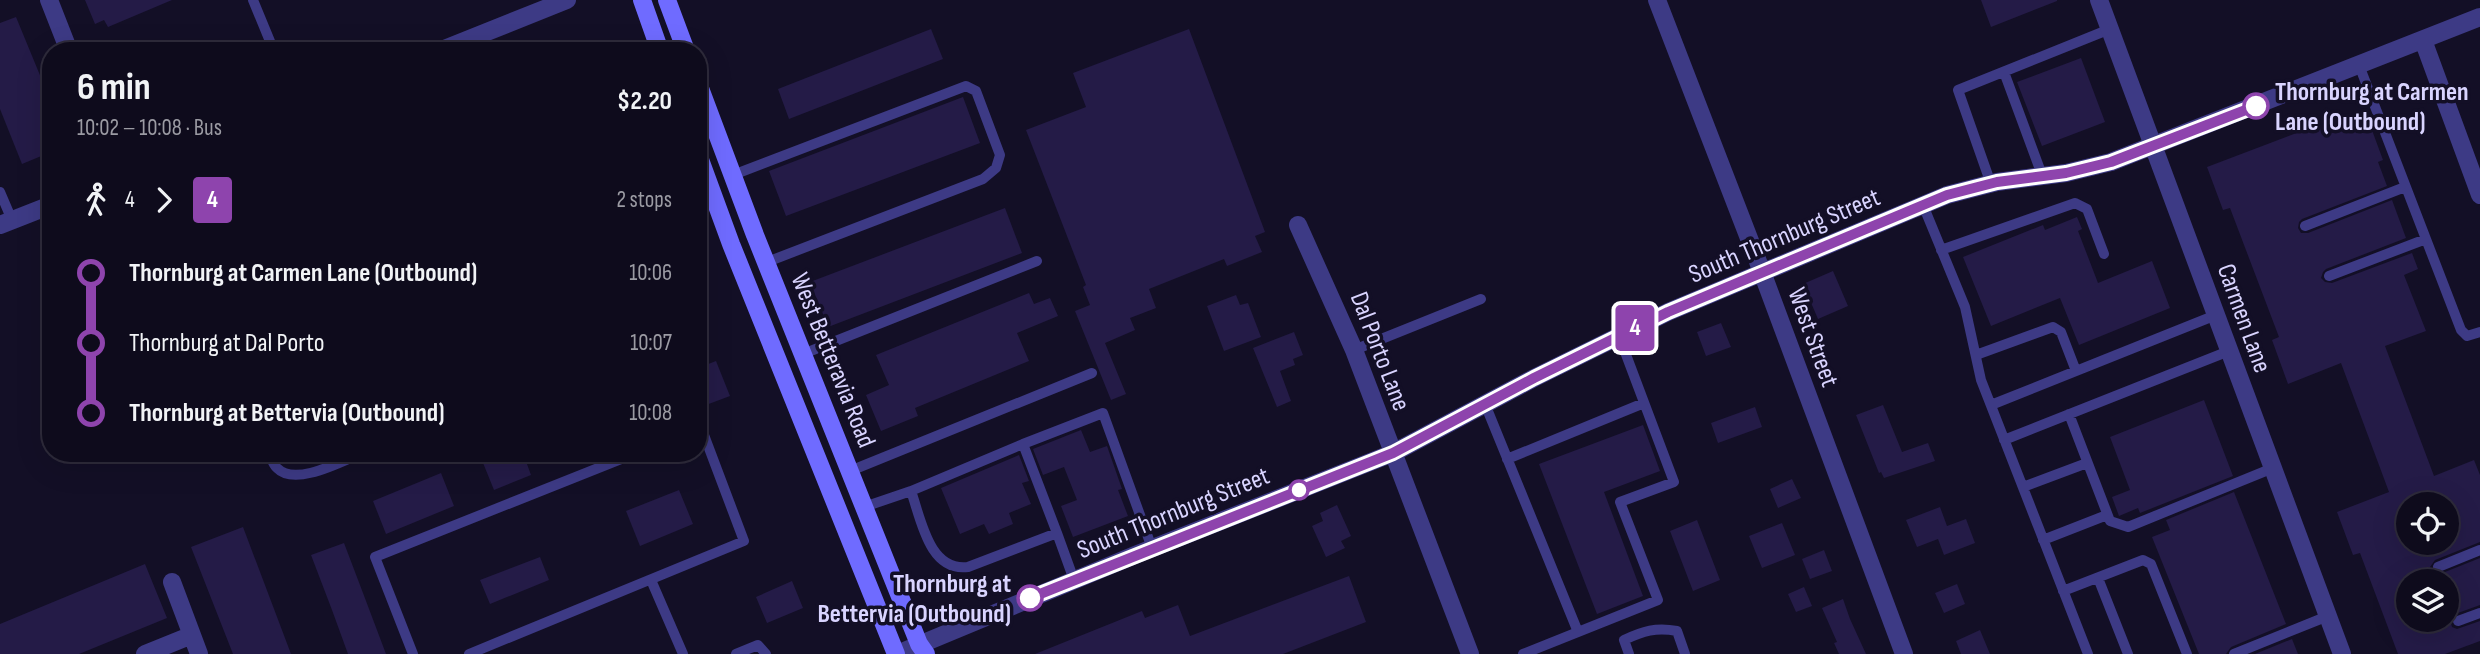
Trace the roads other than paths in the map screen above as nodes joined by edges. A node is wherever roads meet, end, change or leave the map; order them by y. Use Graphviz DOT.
graph roads {
  1 [pos="48,0"];
  2 [pos="253,0"];
  3 [pos="567,0"];
  4 [pos="642,0"];
  5 [pos="667,0"];
  6 [pos="1657,0"];
  7 [pos="2099,0"];
  8 [pos="2480,18"];
  9 [pos="2110,29"];
  10 [pos="2423,40"];
  11 [pos="65,42"];
  12 [pos="270,42"];
  13 [pos="462,42"];
  14 [pos="657,42"];
  15 [pos="683,42"];
  16 [pos="2359,65"];
  17 [pos="2004,72"];
  18 [pos="707,107"];
  19 [pos="2153,146"];
  20 [pos="733,175"];
  21 [pos="2042,175"];
  22 [pos="707,180"];
  23 [pos="1991,184"];
  24 [pos="2406,187"];
  25 [pos="0,191"];
  26 [pos="2480,195"];
  27 [pos="1923,205"];
  28 [pos="42,209"];
  29 [pos="6,223"];
  30 [pos="1298,225"];
  31 [pos="2305,226"];
  32 [pos="2426,239"];
  33 [pos="1941,250"];
  34 [pos="2104,254"];
  35 [pos="1037,261"];
  36 [pos="766,262"];
  37 [pos="1762,272"];
  38 [pos="2329,276"];
  39 [pos="1481,299"];
  40 [pos="2216,315"];
  41 [pos="2480,332"];
  42 [pos="1619,336"];
  43 [pos="1354,350"];
  44 [pos="2230,351"];
  45 [pos="803,354"];
  46 [pos="1976,355"];
  47 [pos="2076,371"];
  48 [pos="1092,373"];
  49 [pos="1644,403"];
  50 [pos="1485,404"];
  51 [pos="1991,405"];
  52 [pos="2069,414"];
  53 [pos="2004,440"];
  54 [pos="707,443"];
  55 [pos="1023,444"];
  56 [pos="1393,453"];
  57 [pos="1507,459"];
  58 [pos="272,462"];
  59 [pos="340,462"];
  60 [pos="613,462"];
  61 [pos="2087,463"];
  62 [pos="2273,468"];
  63 [pos="850,471"];
  64 [pos="2023,487"];
  65 [pos="911,491"];
  66 [pos="864,507"];
  67 [pos="2107,514"];
  68 [pos="1057,533"];
  69 [pos="2043,540"];
  70 [pos="1153,548"];
  71 [pos="2480,550"];
  72 [pos="2438,567"];
  73 [pos="2098,578"];
  74 [pos="651,580"];
  75 [pos="1074,580"];
  76 [pos="172,582"];
  77 [pos="2063,591"];
  78 [pos="2480,612"];
  79 [pos="2328,616"];
  80 [pos="2459,621"];
  81 [pos="1578,632"];
  82 [pos="192,635"];
  83 [pos="922,649"];
  84 [pos="145,654"];
  85 [pos="200,654"];
  86 [pos="413,654"];
  87 [pos="469,654"];
  88 [pos="683,654"];
  89 [pos="736,654"];
  90 [pos="766,654"];
  91 [pos="897,654"];
  92 [pos="1470,654"];
  93 [pos="1523,654"];
  94 [pos="1629,654"];
  95 [pos="1685,654"];
  96 [pos="1904,654"];
  97 [pos="2088,654"];
  98 [pos="2128,654"];
  99 [pos="2188,654"];
  100 [pos="2234,654"];
  101 [pos="2342,654"];
  1 -- 11 [label="street"];
  2 -- 12 [label="lane"];
  3 -- 13 [label="street"];
  4 -- 14 [label="main road"];
  5 -- 15 [label="main road"];
  6 -- 37 [label="street, West Street"];
  7 -- 9 [label="street, Carmen Lane"];
  8 -- 10 [label="street, South Thornburg Street"];
  9 -- 17 [label="lane"];
  9 -- 19 [label="street, Carmen Lane"];
  10 -- 16 [label="street, South Thornburg Street"];
  10 -- 26 [label="street"];
  16 -- 19 [label="street, South Thornburg Street"];
  16 -- 24 [label="lane"];
  17 -- 21 [label="lane"];
  17 -- 23 [label="lane"];
  18 -- 20 [label="main road, West Betteravia Road"];
  19 -- 21 [label="street, South Thornburg Street"];
  19 -- 40 [label="street, Carmen Lane"];
  20 -- 36 [label="main road, West Betteravia Road"];
  20 -- 36 [label="lane"];
  21 -- 23 [label="street, South Thornburg Street"];
  22 -- 91 [label="main road, West Betteravia Road"];
  23 -- 27 [label="street, South Thornburg Street"];
  24 -- 31 [label="lane"];
  24 -- 32 [label="lane"];
  25 -- 29 [label="lane"];
  27 -- 33 [label="lane"];
  27 -- 37 [label="street, South Thornburg Street"];
  28 -- 29 [label="street"];
  30 -- 43 [label="street, Dal Porto Lane"];
  32 -- 38 [label="lane"];
  32 -- 41 [label="lane"];
  33 -- 34 [label="lane"];
  33 -- 46 [label="lane"];
  35 -- 45 [label="lane"];
  36 -- 45 [label="main road, West Betteravia Road"];
  37 -- 42 [label="street, South Thornburg Street"];
  37 -- 96 [label="street, West Street"];
  39 -- 43 [label="lane"];
  40 -- 44 [label="street, Carmen Lane"];
  40 -- 47 [label="lane"];
  42 -- 49 [label="lane"];
  42 -- 50 [label="street, South Thornburg Street"];
  43 -- 56 [label="street, Dal Porto Lane"];
  44 -- 52 [label="lane"];
  44 -- 62 [label="street, Carmen Lane"];
  45 -- 63 [label="main road, West Betteravia Road"];
  46 -- 47 [label="lane"];
  46 -- 51 [label="lane"];
  47 -- 51 [label="lane"];
  48 -- 63 [label="lane"];
  49 -- 57 [label="lane"];
  49 -- 81 [label="lane"];
  50 -- 56 [label="street, South Thornburg Street"];
  50 -- 57 [label="lane"];
  51 -- 53 [label="lane"];
  52 -- 53 [label="lane"];
  52 -- 61 [label="lane"];
  53 -- 64 [label="lane"];
  54 -- 74 [label="lane"];
  55 -- 65 [label="lane"];
  55 -- 68 [label="lane"];
  55 -- 70 [label="lane"];
  56 -- 70 [label="street, South Thornburg Street"];
  56 -- 92 [label="street, Dal Porto Lane"];
  57 -- 81 [label="lane"];
  58 -- 59 [label="lane"];
  60 -- 86 [label="lane"];
  61 -- 64 [label="lane"];
  61 -- 67 [label="lane"];
  62 -- 67 [label="lane"];
  62 -- 79 [label="street, Carmen Lane"];
  63 -- 66 [label="main road, West Betteravia Road"];
  64 -- 69 [label="lane"];
  65 -- 66 [label="lane"];
  65 -- 68 [label="lane"];
  66 -- 83 [label="main road, West Betteravia Road"];
  67 -- 69 [label="lane"];
  68 -- 75 [label="lane"];
  69 -- 77 [label="lane"];
  70 -- 75 [label="street, South Thornburg Street"];
  71 -- 72 [label="lane"];
  73 -- 77 [label="lane"];
  73 -- 98 [label="lane"];
  73 -- 99 [label="lane"];
  74 -- 87 [label="lane"];
  74 -- 88 [label="lane"];
  75 -- 83 [label="street, South Thornburg Street"];
  76 -- 82 [label="street"];
  77 -- 97 [label="lane"];
  78 -- 80 [label="lane"];
  79 -- 100 [label="lane"];
  79 -- 101 [label="street, Carmen Lane"];
  81 -- 93 [label="lane"];
  82 -- 84 [label="street"];
  82 -- 85 [label="street"];
  83 -- 91 [label="street, South Thornburg Street"];
  89 -- 90 [label="lane"];
  94 -- 95 [label="lane"];
}
